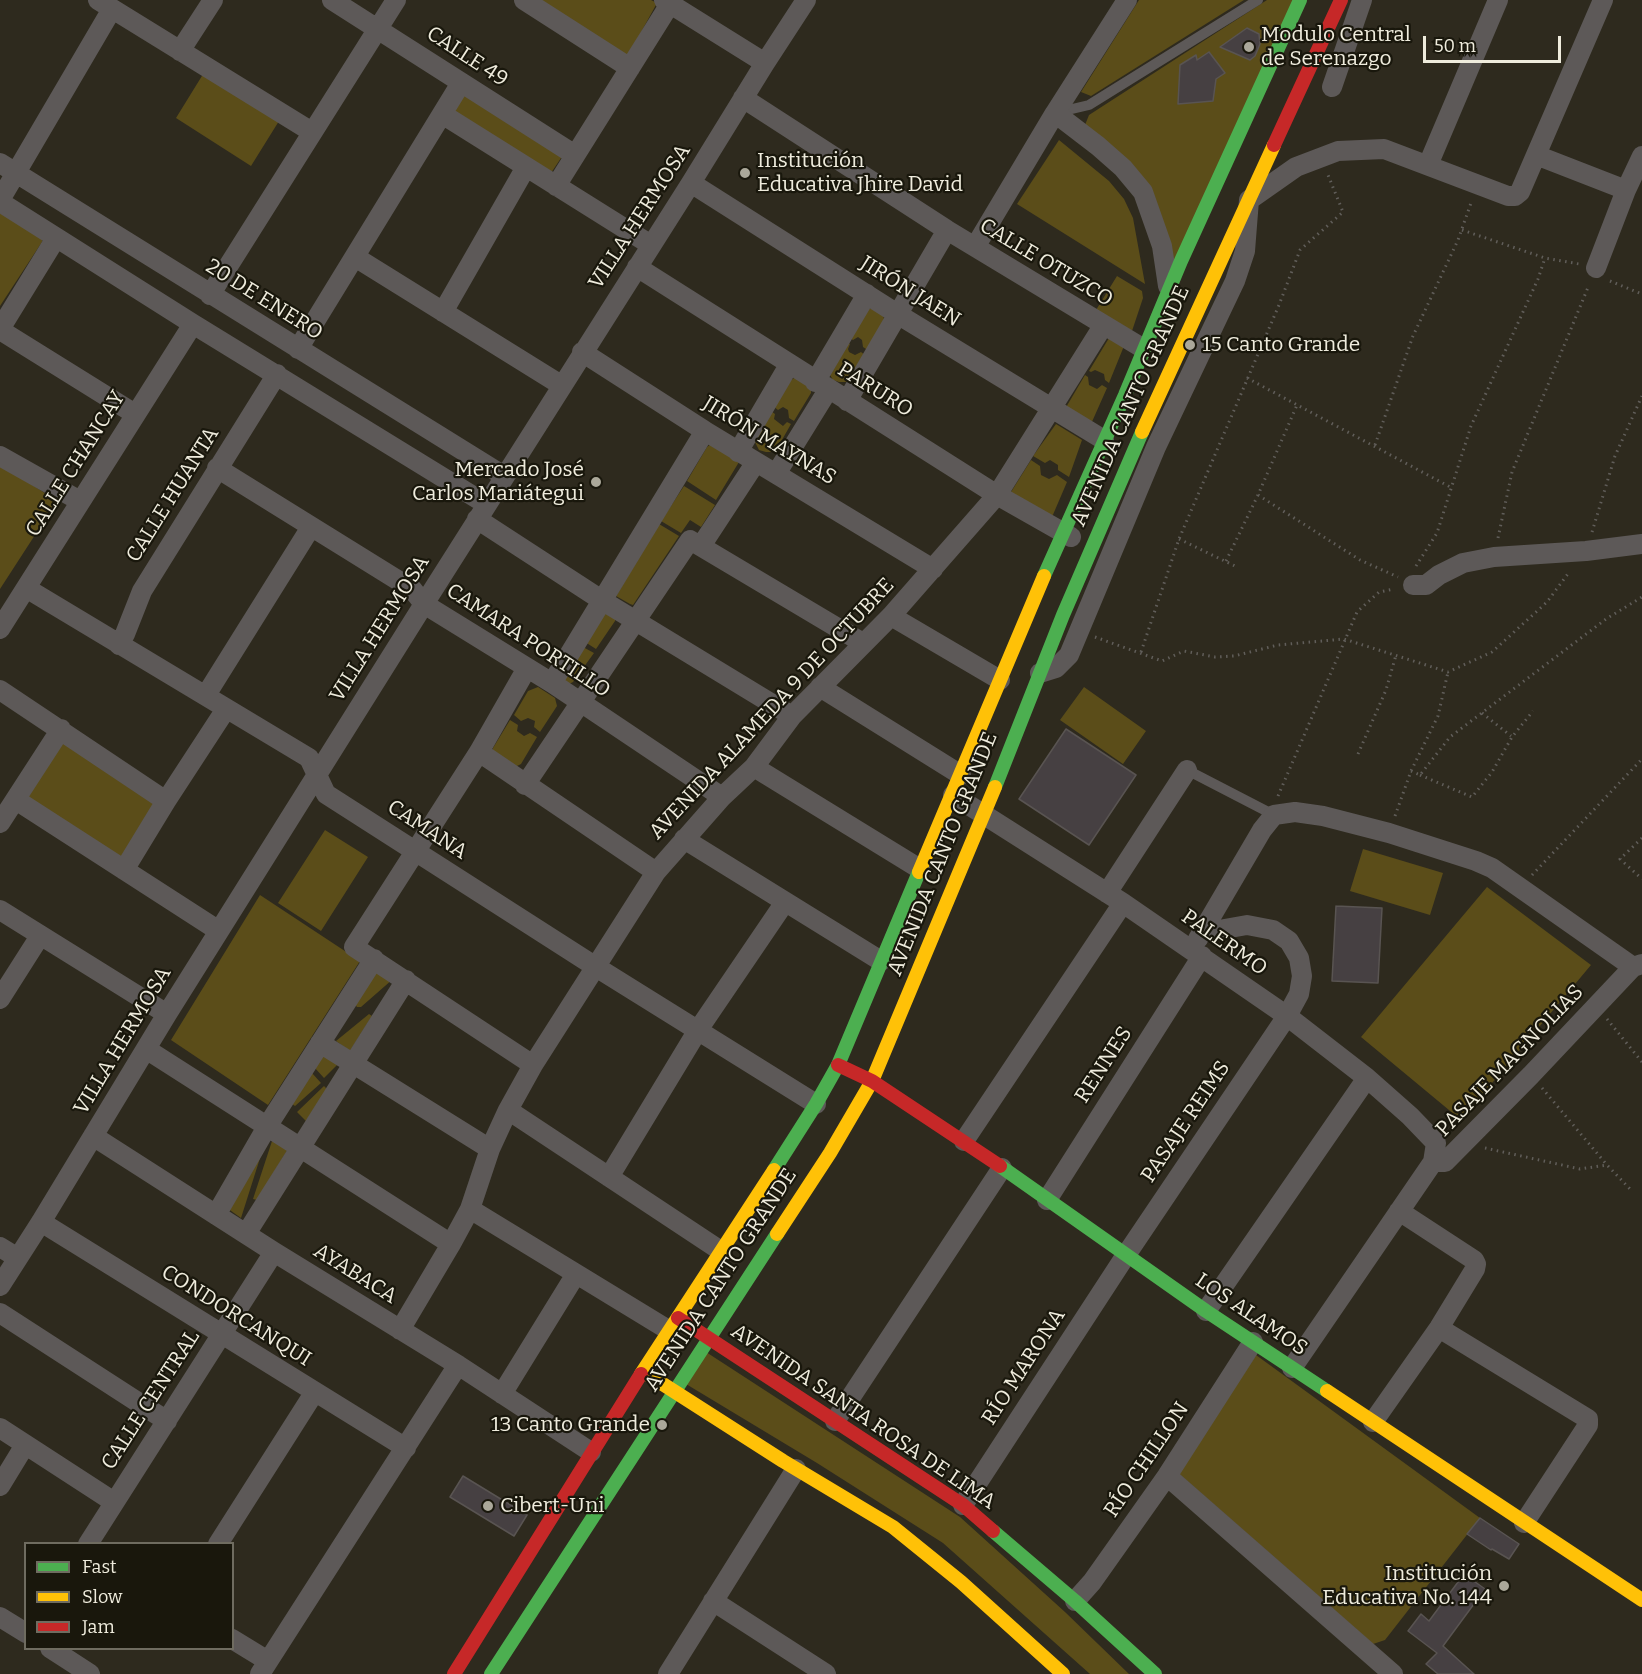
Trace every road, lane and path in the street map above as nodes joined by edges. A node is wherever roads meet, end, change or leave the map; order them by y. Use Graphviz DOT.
graph roads {
  1 [pos="213,0"];
  2 [pos="333,0"];
  3 [pos="396,0"];
  4 [pos="524,0"];
  5 [pos="806,0"];
  6 [pos="1127,0"];
  7 [pos="1258,0"];
  8 [pos="1300,0"];
  9 [pos="1341,0"];
  10 [pos="1362,0"];
  11 [pos="1498,0"];
  12 [pos="1603,0"];
  13 [pos="667,2"];
  14 [pos="105,5"];
  15 [pos="379,28"];
  16 [pos="180,51"];
  17 [pos="765,63"];
  18 [pos="630,68"];
  19 [pos="461,82"];
  20 [pos="1332,87"];
  21 [pos="743,98"];
  22 [pos="1055,113"];
  23 [pos="442,114"];
  24 [pos="312,132"];
  25 [pos="1536,154"];
  26 [pos="575,155"];
  27 [pos="1642,156"];
  28 [pos="1321,158"];
  29 [pos="1428,165"];
  30 [pos="8,167"];
  31 [pos="526,167"];
  32 [pos="691,183"];
  33 [pos="1478,184"];
  34 [pos="556,186"];
  35 [pos="1626,190"];
  36 [pos="1249,200"];
  37 [pos="0,201"];
  38 [pos="947,230"];
  39 [pos="1462,230"];
  40 [pos="57,238"];
  41 [pos="651,245"];
  42 [pos="975,247"];
  43 [pos="355,257"];
  44 [pos="1545,258"];
  45 [pos="637,267"];
  46 [pos="1595,271"];
  47 [pos="1169,293"];
  48 [pos="867,294"];
  49 [pos="1642,294"];
  50 [pos="210,295"];
  51 [pos="443,312"];
  52 [pos="899,315"];
  53 [pos="193,324"];
  54 [pos="1103,326"];
  55 [pos="0,330"];
  56 [pos="298,349"];
  57 [pos="1144,349"];
  58 [pos="582,352"];
  59 [pos="789,365"];
  60 [pos="277,374"];
  61 [pos="1248,378"];
  62 [pos="561,385"];
  63 [pos="822,386"];
  64 [pos="1642,396"];
  65 [pos="847,401"];
  66 [pos="1297,405"];
  67 [pos="1051,409"];
  68 [pos="135,414"];
  69 [pos="705,431"];
  70 [pos="1104,440"];
  71 [pos="1375,445"];
  72 [pos="738,452"];
  73 [pos="0,456"];
  74 [pos="756,462"];
  75 [pos="217,468"];
  76 [pos="776,474"];
  77 [pos="504,476"];
  78 [pos="1452,488"];
  79 [pos="997,495"];
  80 [pos="1258,495"];
  81 [pos="80,501"];
  82 [pos="482,511"];
  83 [pos="311,527"];
  84 [pos="1062,532"];
  85 [pos="1179,539"];
  86 [pos="1642,544"];
  87 [pos="701,546"];
  88 [pos="1092,548"];
  89 [pos="1586,551"];
  90 [pos="1494,557"];
  91 [pos="1226,561"];
  92 [pos="1235,566"];
  93 [pos="933,569"];
  94 [pos="1413,585"];
  95 [pos="26,588"];
  96 [pos="1642,597"];
  97 [pos="603,601"];
  98 [pos="424,603"];
  99 [pos="891,616"];
  100 [pos="635,621"];
  101 [pos="0,629"];
  102 [pos="1079,632"];
  103 [pos="1344,639"];
  104 [pos="863,643"];
  105 [pos="119,645"];
  106 [pos="1141,652"];
  107 [pos="1396,655"];
  108 [pos="527,668"];
  109 [pos="1448,672"];
  110 [pos="1040,673"];
  111 [pos="1000,680"];
  112 [pos="552,682"];
  113 [pos="820,687"];
  114 [pos="0,690"];
  115 [pos="206,695"];
  116 [pos="581,703"];
  117 [pos="226,709"];
  118 [pos="1533,711"];
  119 [pos="1482,713"];
  120 [pos="792,716"];
  121 [pos="61,729"];
  122 [pos="1512,737"];
  123 [pos="479,752"];
  124 [pos="1358,754"];
  125 [pos="1642,759"];
  126 [pos="754,767"];
  127 [pos="1186,770"];
  128 [pos="1411,771"];
  129 [pos="961,775"];
  130 [pos="1420,775"];
  131 [pos="318,776"];
  132 [pos="525,785"];
  133 [pos="953,795"];
  134 [pos="722,798"];
  135 [pos="16,800"];
  136 [pos="166,801"];
  137 [pos="983,814"];
  138 [pos="1274,815"];
  139 [pos="0,823"];
  140 [pos="1389,833"];
  141 [pos="1642,838"];
  142 [pos="684,839"];
  143 [pos="416,851"];
  144 [pos="920,869"];
  145 [pos="124,870"];
  146 [pos="656,872"];
  147 [pos="1642,879"];
  148 [pos="1527,880"];
  149 [pos="1115,898"];
  150 [pos="785,902"];
  151 [pos="0,910"];
  152 [pos="219,930"];
  153 [pos="40,936"];
  154 [pos="1198,946"];
  155 [pos="374,959"];
  156 [pos="880,961"];
  157 [pos="1638,965"];
  158 [pos="596,967"];
  159 [pos="406,980"];
  160 [pos="0,999"];
  161 [pos="1597,1006"];
  162 [pos="167,1014"];
  163 [pos="1287,1016"];
  164 [pos="698,1030"];
  165 [pos="320,1043"];
  166 [pos="146,1049"];
  167 [pos="1642,1062"];
  168 [pos="353,1064"];
  169 [pos="533,1065"];
  170 [pos="838,1065"];
  171 [pos="1531,1076"];
  172 [pos="1367,1078"];
  173 [pos="872,1081"];
  174 [pos="816,1104"];
  175 [pos="508,1110"];
  176 [pos="268,1125"];
  177 [pos="93,1136"];
  178 [pos="964,1141"];
  179 [pos="1464,1143"];
  180 [pos="301,1147"];
  181 [pos="490,1149"];
  182 [pos="1433,1162"];
  183 [pos="1607,1165"];
  184 [pos="1002,1168"];
  185 [pos="609,1177"];
  186 [pos="1632,1191"];
  187 [pos="1047,1200"];
  188 [pos="470,1209"];
  189 [pos="1399,1211"];
  190 [pos="216,1215"];
  191 [pos="41,1222"];
  192 [pos="246,1234"];
  193 [pos="452,1244"];
  194 [pos="0,1246"];
  195 [pos="721,1251"];
  196 [pos="274,1252"];
  197 [pos="1126,1255"];
  198 [pos="18,1257"];
  199 [pos="576,1274"];
  200 [pos="0,1286"];
  201 [pos="1206,1311"];
  202 [pos="0,1313"];
  203 [pos="674,1324"];
  204 [pos="1439,1328"];
  205 [pos="400,1330"];
  206 [pos="222,1335"];
  207 [pos="708,1338"];
  208 [pos="1253,1342"];
  209 [pos="458,1365"];
  210 [pos="1292,1368"];
  211 [pos="644,1371"];
  212 [pos="673,1390"];
  213 [pos="315,1393"];
  214 [pos="502,1395"];
  215 [pos="835,1420"];
  216 [pos="167,1421"];
  217 [pos="1373,1422"];
  218 [pos="0,1428"];
  219 [pos="25,1445"];
  220 [pos="406,1448"];
  221 [pos="591,1452"];
  222 [pos="796,1469"];
  223 [pos="1167,1476"];
  224 [pos="0,1486"];
  225 [pos="114,1502"];
  226 [pos="963,1505"];
  227 [pos="1524,1523"];
  228 [pos="89,1542"];
  229 [pos="219,1542"];
  230 [pos="1640,1593"];
  231 [pos="713,1601"];
  232 [pos="1075,1601"];
  233 [pos="0,1617"];
  234 [pos="24,1632"];
  235 [pos="234,1641"];
  236 [pos="53,1650"];
  237 [pos="264,1668"];
  238 [pos="90,1674"];
  239 [pos="454,1674"];
  240 [pos="491,1674"];
  241 [pos="668,1674"];
  242 [pos="826,1674"];
  243 [pos="1063,1674"];
  244 [pos="1155,1674"];
  245 [pos="1393,1674"];
  1 -- 16 [label="street"];
  2 -- 15 [label="street, CALLE 49"];
  3 -- 15 [label="street"];
  4 -- 18 [label="street"];
  5 -- 17 [label="street, VILLA HERMOSA"];
  6 -- 22 [label="street"];
  7 -- 22 [label="lane"];
  8 -- 47 [label="main road, AVENIDA CANTO GRANDE"];
  9 -- 36 [label="main road, AVENIDA CANTO GRANDE"];
  10 -- 20 [label="street"];
  11 -- 29 [label="street"];
  12 -- 25 [label="street"];
  13 -- 17 [label="street"];
  13 -- 18 [label="street"];
  14 -- 16 [label="street"];
  14 -- 30 [label="street"];
  15 -- 19 [label="street, CALLE 49"];
  15 -- 24 [label="street"];
  16 -- 24 [label="street"];
  17 -- 21 [label="street, VILLA HERMOSA"];
  18 -- 26 [label="street"];
  19 -- 23 [label="street"];
  19 -- 26 [label="street, CALLE 49"];
  21 -- 32 [label="street, VILLA HERMOSA"];
  21 -- 38 [label="street, CALLE OTUZCO"];
  22 -- 42 [label="street"];
  22 -- 47 [label="street"];
  23 -- 31 [label="street"];
  23 -- 43 [label="street"];
  24 -- 50 [label="street"];
  25 -- 33 [label="street"];
  25 -- 35 [label="street"];
  26 -- 34 [label="street"];
  27 -- 35 [label="street"];
  28 -- 29 [label="street"];
  28 -- 36 [label="street"];
  28 -- 61 [label="path"];
  29 -- 33 [label="street"];
  30 -- 37 [label="street"];
  30 -- 50 [label="street, 20 DE ENERO"];
  31 -- 34 [label="street"];
  31 -- 51 [label="street"];
  32 -- 41 [label="street, VILLA HERMOSA"];
  32 -- 48 [label="street, JIRÓN JAEN"];
  33 -- 39 [label="path"];
  34 -- 41 [label="street"];
  35 -- 46 [label="street"];
  36 -- 88 [label="main road, AVENIDA CANTO GRANDE"];
  36 -- 102 [label="street"];
  37 -- 40 [label="street"];
  38 -- 42 [label="street, CALLE OTUZCO"];
  38 -- 52 [label="street"];
  39 -- 44 [label="path"];
  39 -- 71 [label="path"];
  40 -- 53 [label="street"];
  40 -- 55 [label="street"];
  41 -- 45 [label="street, VILLA HERMOSA"];
  42 -- 54 [label="street, CALLE OTUZCO"];
  43 -- 51 [label="street"];
  43 -- 56 [label="street"];
  44 -- 46 [label="path"];
  44 -- 78 [label="path"];
  45 -- 58 [label="street, VILLA HERMOSA"];
  45 -- 59 [label="street, PARURO"];
  46 -- 49 [label="path"];
  46 -- 90 [label="path"];
  47 -- 57 [label="main road, AVENIDA CANTO GRANDE"];
  48 -- 52 [label="street, JIRÓN JAEN"];
  48 -- 63 [label="street"];
  50 -- 56 [label="street, 20 DE ENERO"];
  51 -- 62 [label="street"];
  52 -- 65 [label="street"];
  52 -- 67 [label="street, JIRÓN JAEN"];
  53 -- 60 [label="street"];
  53 -- 68 [label="street, CALLE CHANCAY"];
  54 -- 57 [label="street, CALLE OTUZCO"];
  54 -- 67 [label="street, AVENIDA ALAMEDA 9 DE OCTUBRE"];
  55 -- 68 [label="street"];
  56 -- 77 [label="street, 20 DE ENERO"];
  57 -- 70 [label="main road, AVENIDA CANTO GRANDE"];
  58 -- 62 [label="street, VILLA HERMOSA"];
  58 -- 69 [label="street, JIRÓN MAYNAS"];
  59 -- 63 [label="street, PARURO"];
  59 -- 72 [label="street"];
  60 -- 75 [label="street, CALLE HUANTA"];
  60 -- 82 [label="street"];
  61 -- 66 [label="path"];
  61 -- 85 [label="path"];
  62 -- 77 [label="street, VILLA HERMOSA"];
  63 -- 65 [label="street, PARURO"];
  63 -- 76 [label="street"];
  64 -- 89 [label="path"];
  65 -- 79 [label="street, PARURO"];
  66 -- 71 [label="path"];
  66 -- 80 [label="path"];
  67 -- 70 [label="street, JIRÓN JAEN"];
  67 -- 79 [label="street, AVENIDA ALAMEDA 9 DE OCTUBRE"];
  68 -- 81 [label="street, CALLE CHANCAY"];
  69 -- 72 [label="street, JIRÓN MAYNAS"];
  69 -- 97 [label="street"];
  70 -- 84 [label="main road, AVENIDA CANTO GRANDE"];
  71 -- 78 [label="path"];
  72 -- 74 [label="street, JIRÓN MAYNAS"];
  73 -- 81 [label="street"];
  74 -- 76 [label="street, JIRÓN MAYNAS"];
  74 -- 87 [label="street"];
  75 -- 83 [label="street, CAMARA PORTILLO"];
  75 -- 105 [label="street, CALLE HUANTA"];
  76 -- 93 [label="street, JIRÓN MAYNAS"];
  77 -- 82 [label="street, VILLA HERMOSA"];
  78 -- 94 [label="path"];
  79 -- 84 [label="street, PARURO"];
  79 -- 93 [label="street, AVENIDA ALAMEDA 9 DE OCTUBRE"];
  80 -- 91 [label="path"];
  80 -- 94 [label="path"];
  81 -- 95 [label="street, CALLE CHANCAY"];
  82 -- 97 [label="street"];
  82 -- 98 [label="street, VILLA HERMOSA"];
  83 -- 98 [label="street, CAMARA PORTILLO"];
  83 -- 115 [label="street"];
  84 -- 88 [label="street, PARURO"];
  84 -- 111 [label="main road, AVENIDA CANTO GRANDE"];
  85 -- 91 [label="path"];
  85 -- 106 [label="path"];
  86 -- 89 [label="street"];
  87 -- 100 [label="street"];
  87 -- 104 [label="street"];
  88 -- 110 [label="main road, AVENIDA CANTO GRANDE"];
  89 -- 90 [label="street"];
  89 -- 109 [label="path"];
  90 -- 94 [label="street"];
  91 -- 92 [label="path"];
  93 -- 99 [label="street, AVENIDA ALAMEDA 9 DE OCTUBRE"];
  94 -- 103 [label="path"];
  95 -- 101 [label="street, CALLE CHANCAY"];
  95 -- 105 [label="street, CAMANA"];
  96 -- 119 [label="path"];
  97 -- 100 [label="street"];
  97 -- 112 [label="street"];
  98 -- 108 [label="street, CAMARA PORTILLO"];
  98 -- 131 [label="street, VILLA HERMOSA"];
  99 -- 104 [label="street, AVENIDA ALAMEDA 9 DE OCTUBRE"];
  99 -- 111 [label="street"];
  100 -- 116 [label="street"];
  100 -- 120 [label="street"];
  102 -- 106 [label="path"];
  102 -- 110 [label="street"];
  103 -- 106 [label="path"];
  103 -- 107 [label="path"];
  103 -- 138 [label="path"];
  104 -- 113 [label="street, AVENIDA ALAMEDA 9 DE OCTUBRE"];
  105 -- 115 [label="street, CAMANA"];
  107 -- 109 [label="path"];
  107 -- 124 [label="path"];
  108 -- 112 [label="street, CAMARA PORTILLO"];
  108 -- 123 [label="street"];
  109 -- 128 [label="path"];
  110 -- 137 [label="main road, AVENIDA CANTO GRANDE"];
  111 -- 129 [label="main road, AVENIDA CANTO GRANDE"];
  112 -- 116 [label="street, CAMARA PORTILLO"];
  113 -- 120 [label="street, AVENIDA ALAMEDA 9 DE OCTUBRE"];
  113 -- 129 [label="street"];
  114 -- 121 [label="street"];
  115 -- 117 [label="street, CAMANA"];
  116 -- 132 [label="street"];
  116 -- 134 [label="street, CAMARA PORTILLO"];
  117 -- 131 [label="street, CAMANA"];
  117 -- 136 [label="street"];
  118 -- 122 [label="path"];
  119 -- 122 [label="path"];
  119 -- 130 [label="path"];
  120 -- 126 [label="street, AVENIDA ALAMEDA 9 DE OCTUBRE"];
  121 -- 135 [label="street"];
  121 -- 136 [label="street"];
  122 -- 130 [label="path"];
  123 -- 132 [label="street"];
  123 -- 143 [label="street"];
  125 -- 148 [label="path"];
  126 -- 134 [label="street, AVENIDA ALAMEDA 9 DE OCTUBRE"];
  126 -- 144 [label="street"];
  127 -- 138 [label="lane"];
  127 -- 149 [label="street"];
  128 -- 130 [label="path"];
  128 -- 140 [label="path"];
  129 -- 133 [label="main road, AVENIDA CANTO GRANDE"];
  131 -- 143 [label="street, CAMANA"];
  131 -- 152 [label="street, VILLA HERMOSA"];
  132 -- 146 [label="street"];
  133 -- 137 [label="street, PALERMO"];
  133 -- 144 [label="main road, AVENIDA CANTO GRANDE"];
  134 -- 142 [label="street, AVENIDA ALAMEDA 9 DE OCTUBRE"];
  135 -- 139 [label="street"];
  135 -- 145 [label="street"];
  136 -- 145 [label="street"];
  137 -- 149 [label="street, PALERMO"];
  137 -- 173 [label="main road, AVENIDA CANTO GRANDE"];
  138 -- 140 [label="street"];
  138 -- 154 [label="street, RENNES"];
  140 -- 157 [label="street"];
  141 -- 147 [label="path"];
  142 -- 146 [label="street, AVENIDA ALAMEDA 9 DE OCTUBRE"];
  142 -- 150 [label="street"];
  143 -- 155 [label="street"];
  143 -- 158 [label="street, CAMANA"];
  144 -- 156 [label="main road, AVENIDA CANTO GRANDE"];
  145 -- 152 [label="street"];
  146 -- 158 [label="street, AVENIDA ALAMEDA 9 DE OCTUBRE"];
  149 -- 154 [label="street, PALERMO"];
  149 -- 178 [label="street"];
  150 -- 156 [label="street"];
  150 -- 164 [label="street"];
  151 -- 153 [label="street"];
  152 -- 162 [label="street, VILLA HERMOSA"];
  153 -- 160 [label="street"];
  153 -- 162 [label="street"];
  154 -- 163 [label="street, PALERMO"];
  154 -- 163 [label="street, PASAJE REIMS"];
  154 -- 187 [label="street, RENNES"];
  155 -- 159 [label="street"];
  155 -- 165 [label="street"];
  156 -- 170 [label="main road, AVENIDA CANTO GRANDE"];
  157 -- 161 [label="street, PASAJE MAGNOLIAS"];
  158 -- 164 [label="street, CAMANA"];
  158 -- 169 [label="street, AVENIDA ALAMEDA 9 DE OCTUBRE"];
  159 -- 168 [label="street"];
  159 -- 169 [label="street"];
  161 -- 167 [label="path"];
  161 -- 171 [label="street, PASAJE MAGNOLIAS"];
  162 -- 166 [label="street, VILLA HERMOSA"];
  163 -- 172 [label="street, PALERMO"];
  163 -- 197 [label="street, PASAJE REIMS"];
  164 -- 174 [label="street, CAMANA"];
  164 -- 185 [label="street"];
  165 -- 168 [label="street"];
  165 -- 176 [label="street"];
  166 -- 176 [label="street"];
  166 -- 177 [label="street, VILLA HERMOSA"];
  168 -- 180 [label="street"];
  168 -- 181 [label="street"];
  169 -- 175 [label="street, AVENIDA ALAMEDA 9 DE OCTUBRE"];
  170 -- 173 [label="main road, LOS ALAMOS"];
  170 -- 174 [label="main road, AVENIDA CANTO GRANDE"];
  171 -- 179 [label="street, PASAJE MAGNOLIAS"];
  171 -- 183 [label="path"];
  172 -- 182 [label="street, PALERMO"];
  172 -- 201 [label="street"];
  173 -- 178 [label="main road, LOS ALAMOS"];
  173 -- 207 [label="main road, AVENIDA CANTO GRANDE"];
  174 -- 195 [label="main road, AVENIDA CANTO GRANDE"];
  175 -- 181 [label="street, AVENIDA ALAMEDA 9 DE OCTUBRE"];
  175 -- 185 [label="street"];
  176 -- 180 [label="street"];
  176 -- 190 [label="street"];
  177 -- 190 [label="street, AYABACA"];
  177 -- 191 [label="street, VILLA HERMOSA"];
  178 -- 184 [label="main road, LOS ALAMOS"];
  179 -- 182 [label="street, PASAJE MAGNOLIAS"];
  179 -- 183 [label="path"];
  180 -- 192 [label="street"];
  180 -- 193 [label="street"];
  181 -- 188 [label="street, AVENIDA ALAMEDA 9 DE OCTUBRE"];
  182 -- 189 [label="street, PASAJE MAGNOLIAS"];
  183 -- 186 [label="path"];
  184 -- 187 [label="main road, LOS ALAMOS"];
  184 -- 215 [label="street"];
  185 -- 195 [label="street"];
  187 -- 197 [label="main road, LOS ALAMOS"];
  188 -- 193 [label="street, AVENIDA ALAMEDA 9 DE OCTUBRE"];
  188 -- 199 [label="street"];
  189 -- 204 [label="street"];
  189 -- 210 [label="street, PASAJE MAGNOLIAS"];
  190 -- 192 [label="street, AYABACA"];
  191 -- 198 [label="street, VILLA HERMOSA"];
  191 -- 206 [label="street, CONDORCANQUI"];
  192 -- 196 [label="street, AYABACA"];
  193 -- 205 [label="street, AVENIDA ALAMEDA 9 DE OCTUBRE"];
  194 -- 198 [label="street"];
  195 -- 203 [label="main road, AVENIDA CANTO GRANDE"];
  196 -- 205 [label="street, AYABACA"];
  196 -- 206 [label="street, CALLE CENTRAL"];
  197 -- 201 [label="main road, LOS ALAMOS"];
  197 -- 226 [label="street, RÍO MARONA"];
  198 -- 200 [label="street, VILLA HERMOSA"];
  199 -- 203 [label="street"];
  199 -- 214 [label="street"];
  201 -- 208 [label="main road, LOS ALAMOS"];
  202 -- 216 [label="street"];
  203 -- 207 [label="main road, AVENIDA SANTA ROSA DE LIMA"];
  203 -- 211 [label="main road, AVENIDA CANTO GRANDE"];
  204 -- 217 [label="street"];
  204 -- 227 [label="street"];
  205 -- 209 [label="street, AYABACA"];
  206 -- 213 [label="street, CONDORCANQUI"];
  206 -- 216 [label="street, CALLE CENTRAL"];
  207 -- 212 [label="main road, AVENIDA CANTO GRANDE"];
  207 -- 215 [label="main road, AVENIDA SANTA ROSA DE LIMA"];
  208 -- 210 [label="main road, LOS ALAMOS"];
  208 -- 223 [label="street, RÍO CHILLON"];
  209 -- 214 [label="street, AYABACA"];
  209 -- 220 [label="street"];
  210 -- 217 [label="main road, LOS ALAMOS"];
  211 -- 212 [label="main road"];
  211 -- 221 [label="main road, AVENIDA CANTO GRANDE"];
  212 -- 222 [label="main road"];
  212 -- 240 [label="main road, AVENIDA CANTO GRANDE"];
  213 -- 220 [label="street, CONDORCANQUI"];
  213 -- 229 [label="street"];
  214 -- 221 [label="street, AYABACA"];
  215 -- 226 [label="main road, AVENIDA SANTA ROSA DE LIMA"];
  216 -- 225 [label="street, CALLE CENTRAL"];
  217 -- 227 [label="main road, LOS ALAMOS"];
  218 -- 219 [label="street"];
  219 -- 224 [label="street"];
  219 -- 225 [label="street"];
  220 -- 237 [label="street"];
  221 -- 239 [label="main road, AVENIDA CANTO GRANDE"];
  222 -- 231 [label="street"];
  222 -- 243 [label="main road"];
  223 -- 232 [label="street, RÍO CHILLON"];
  223 -- 245 [label="street"];
  225 -- 228 [label="street, CALLE CENTRAL"];
  226 -- 232 [label="main road, AVENIDA SANTA ROSA DE LIMA"];
  227 -- 230 [label="main road, LOS ALAMOS"];
  231 -- 241 [label="street"];
  231 -- 242 [label="street"];
  232 -- 244 [label="main road, AVENIDA SANTA ROSA DE LIMA"];
  233 -- 234 [label="street"];
  235 -- 237 [label="street"];
  236 -- 238 [label="street"];
}
